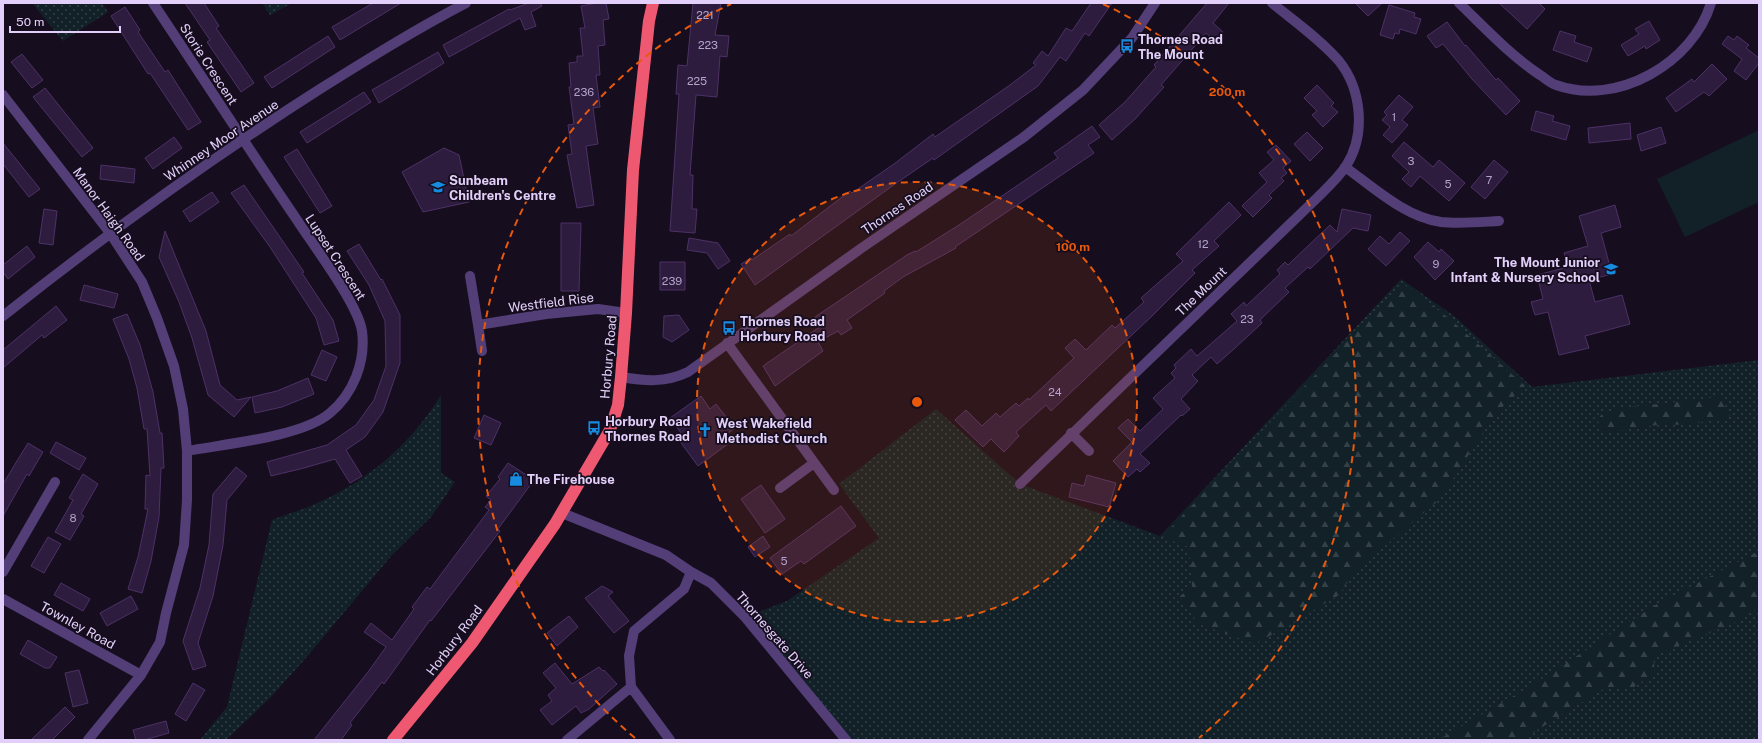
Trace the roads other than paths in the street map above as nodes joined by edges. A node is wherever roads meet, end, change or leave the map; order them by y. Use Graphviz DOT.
graph roads {
  1 [pos="153,3"];
  2 [pos="466,3"];
  3 [pos="653,3"];
  4 [pos="1155,3"];
  5 [pos="1272,3"];
  6 [pos="1459,3"];
  7 [pos="1711,3"];
  8 [pos="3,96"];
  9 [pos="242,139"];
  10 [pos="1346,167"];
  11 [pos="1499,221"];
  12 [pos="110,233"];
  13 [pos="470,276"];
  14 [pos="626,313"];
  15 [pos="3,316"];
  16 [pos="478,325"];
  17 [pos="727,343"];
  18 [pos="482,351"];
  19 [pos="620,377"];
  20 [pos="1071,433"];
  21 [pos="187,451"];
  22 [pos="1089,451"];
  23 [pos="814,464"];
  24 [pos="55,482"];
  25 [pos="1020,484"];
  26 [pos="780,488"];
  27 [pos="834,490"];
  28 [pos="562,513"];
  29 [pos="3,572"];
  30 [pos="691,572"];
  31 [pos="3,599"];
  32 [pos="141,675"];
  33 [pos="631,687"];
  34 [pos="88,740"];
  35 [pos="393,740"];
  36 [pos="567,740"];
  37 [pos="670,740"];
  38 [pos="846,740"];
  1 -- 9 [label="street, Storie Crescent"];
  2 -- 9 [label="street, Whinney Moor Avenue"];
  3 -- 14 [label="highway, Horbury Road"];
  4 -- 17 [label="street, Thornes Road"];
  5 -- 10 [label="street, The Mount"];
  6 -- 7 [label="street"];
  8 -- 12 [label="street, Manor Haigh Road"];
  9 -- 12 [label="street, Whinney Moor Avenue"];
  9 -- 21 [label="street, Lupset Crescent"];
  10 -- 11 [label="street"];
  10 -- 20 [label="street, The Mount"];
  12 -- 15 [label="street, Whinney Moor Avenue"];
  12 -- 21 [label="street, Manor Haigh Road"];
  13 -- 16 [label="street"];
  14 -- 16 [label="street, Westfield Rise"];
  14 -- 19 [label="highway, Horbury Road"];
  16 -- 18 [label="street"];
  17 -- 19 [label="street, Thornes Road"];
  17 -- 23 [label="street"];
  19 -- 28 [label="highway, Horbury Road"];
  20 -- 22 [label="street"];
  20 -- 25 [label="street, The Mount"];
  21 -- 32 [label="street, Manor Haigh Road"];
  23 -- 26 [label="street"];
  23 -- 27 [label="street"];
  24 -- 29 [label="street"];
  28 -- 30 [label="street, Thornesgate Drive"];
  28 -- 35 [label="highway, Horbury Road"];
  30 -- 33 [label="street"];
  30 -- 38 [label="street, Thornesgate Drive"];
  31 -- 32 [label="street, Townley Road"];
  32 -- 34 [label="street, Manor Haigh Road"];
  33 -- 36 [label="street"];
  33 -- 37 [label="street"];
}
